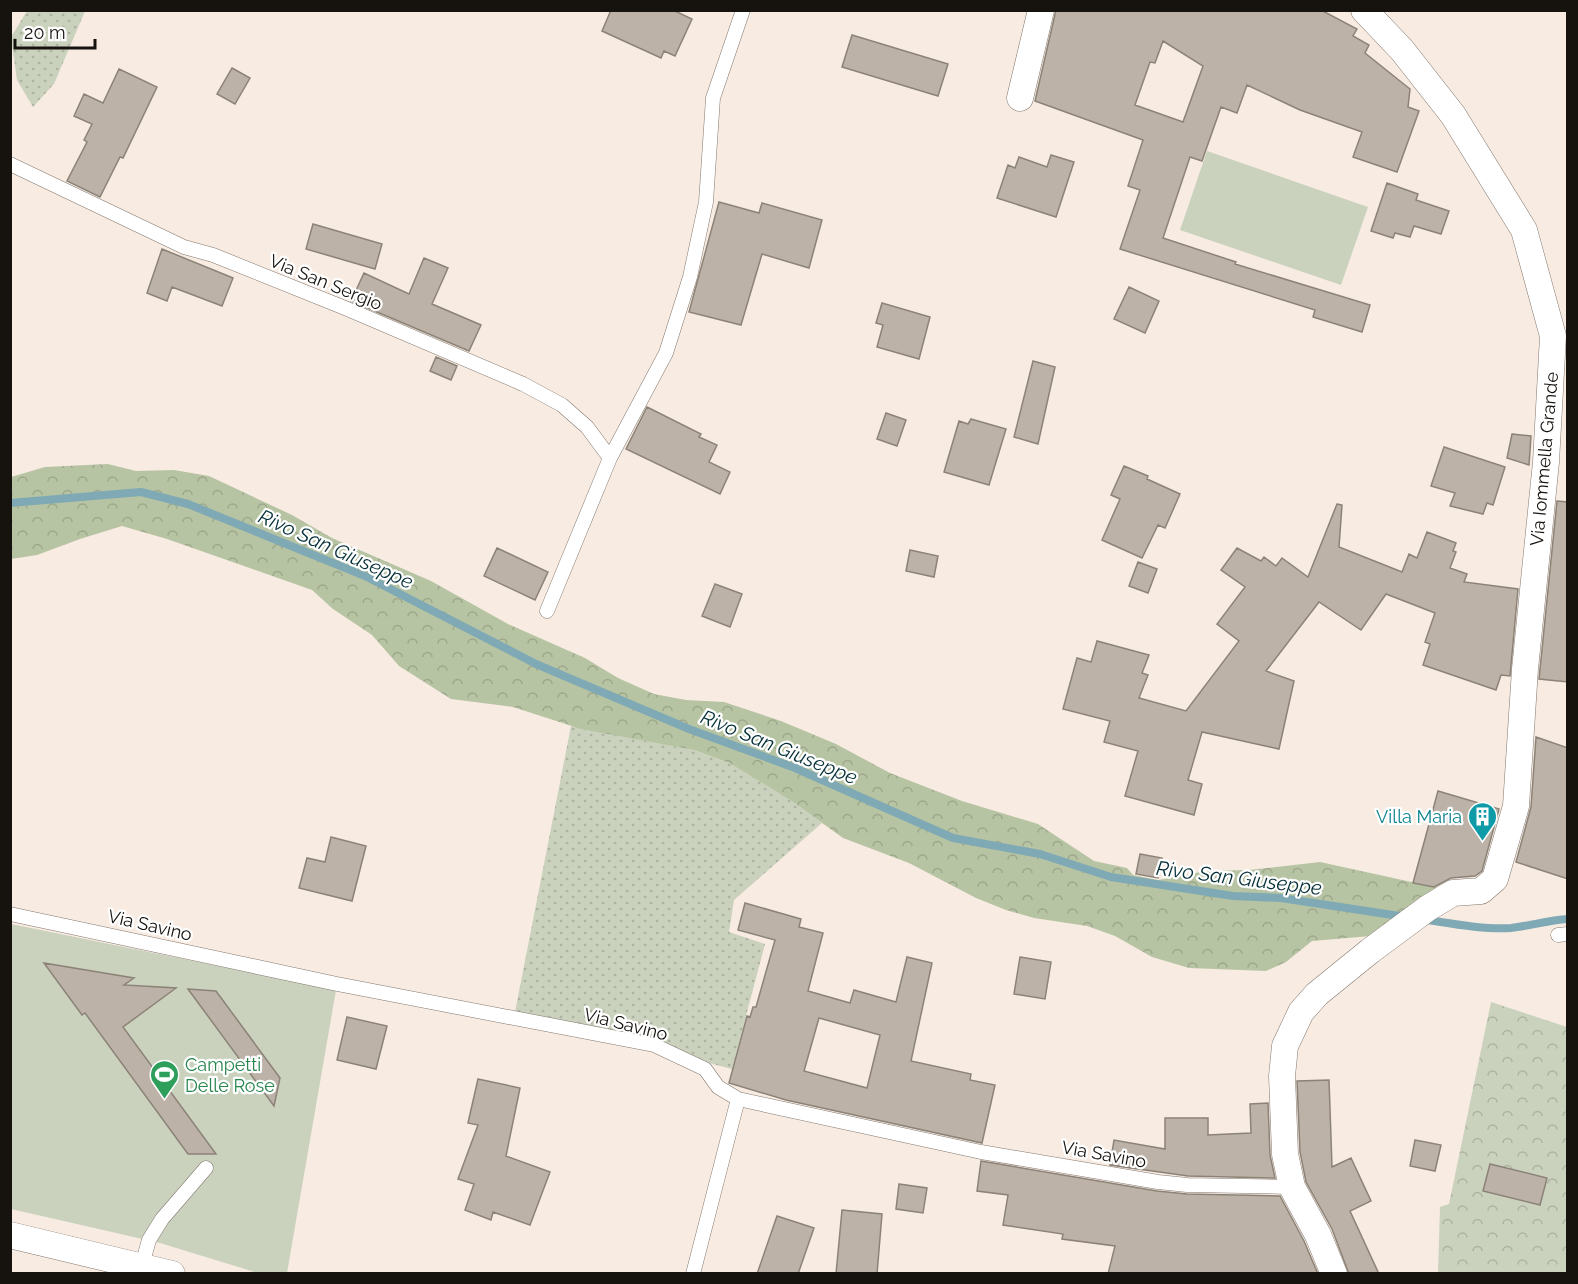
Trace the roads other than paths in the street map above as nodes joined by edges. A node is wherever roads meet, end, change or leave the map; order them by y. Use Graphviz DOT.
graph roads {
  1 [pos="743,10"];
  2 [pos="1041,10"];
  3 [pos="1364,10"];
  4 [pos="1020,98"];
  5 [pos="10,164"];
  6 [pos="610,458"];
  7 [pos="547,611"];
  8 [pos="10,914"];
  9 [pos="738,1099"];
  10 [pos="206,1168"];
  11 [pos="1292,1187"];
  12 [pos="10,1235"];
  13 [pos="142,1265"];
  14 [pos="172,1274"];
  15 [pos="693,1274"];
  16 [pos="1334,1274"];
  1 -- 6 [label="lane"];
  2 -- 4 [label="street"];
  3 -- 11 [label="street, Via Iommella Grande"];
  5 -- 6 [label="lane, Via San Sergio"];
  6 -- 7 [label="lane"];
  8 -- 9 [label="lane, Via Savino"];
  9 -- 11 [label="lane, Via Savino"];
  9 -- 15 [label="lane"];
  10 -- 13 [label="lane"];
  11 -- 16 [label="street"];
  12 -- 13 [label="street"];
  13 -- 14 [label="street"];
}
